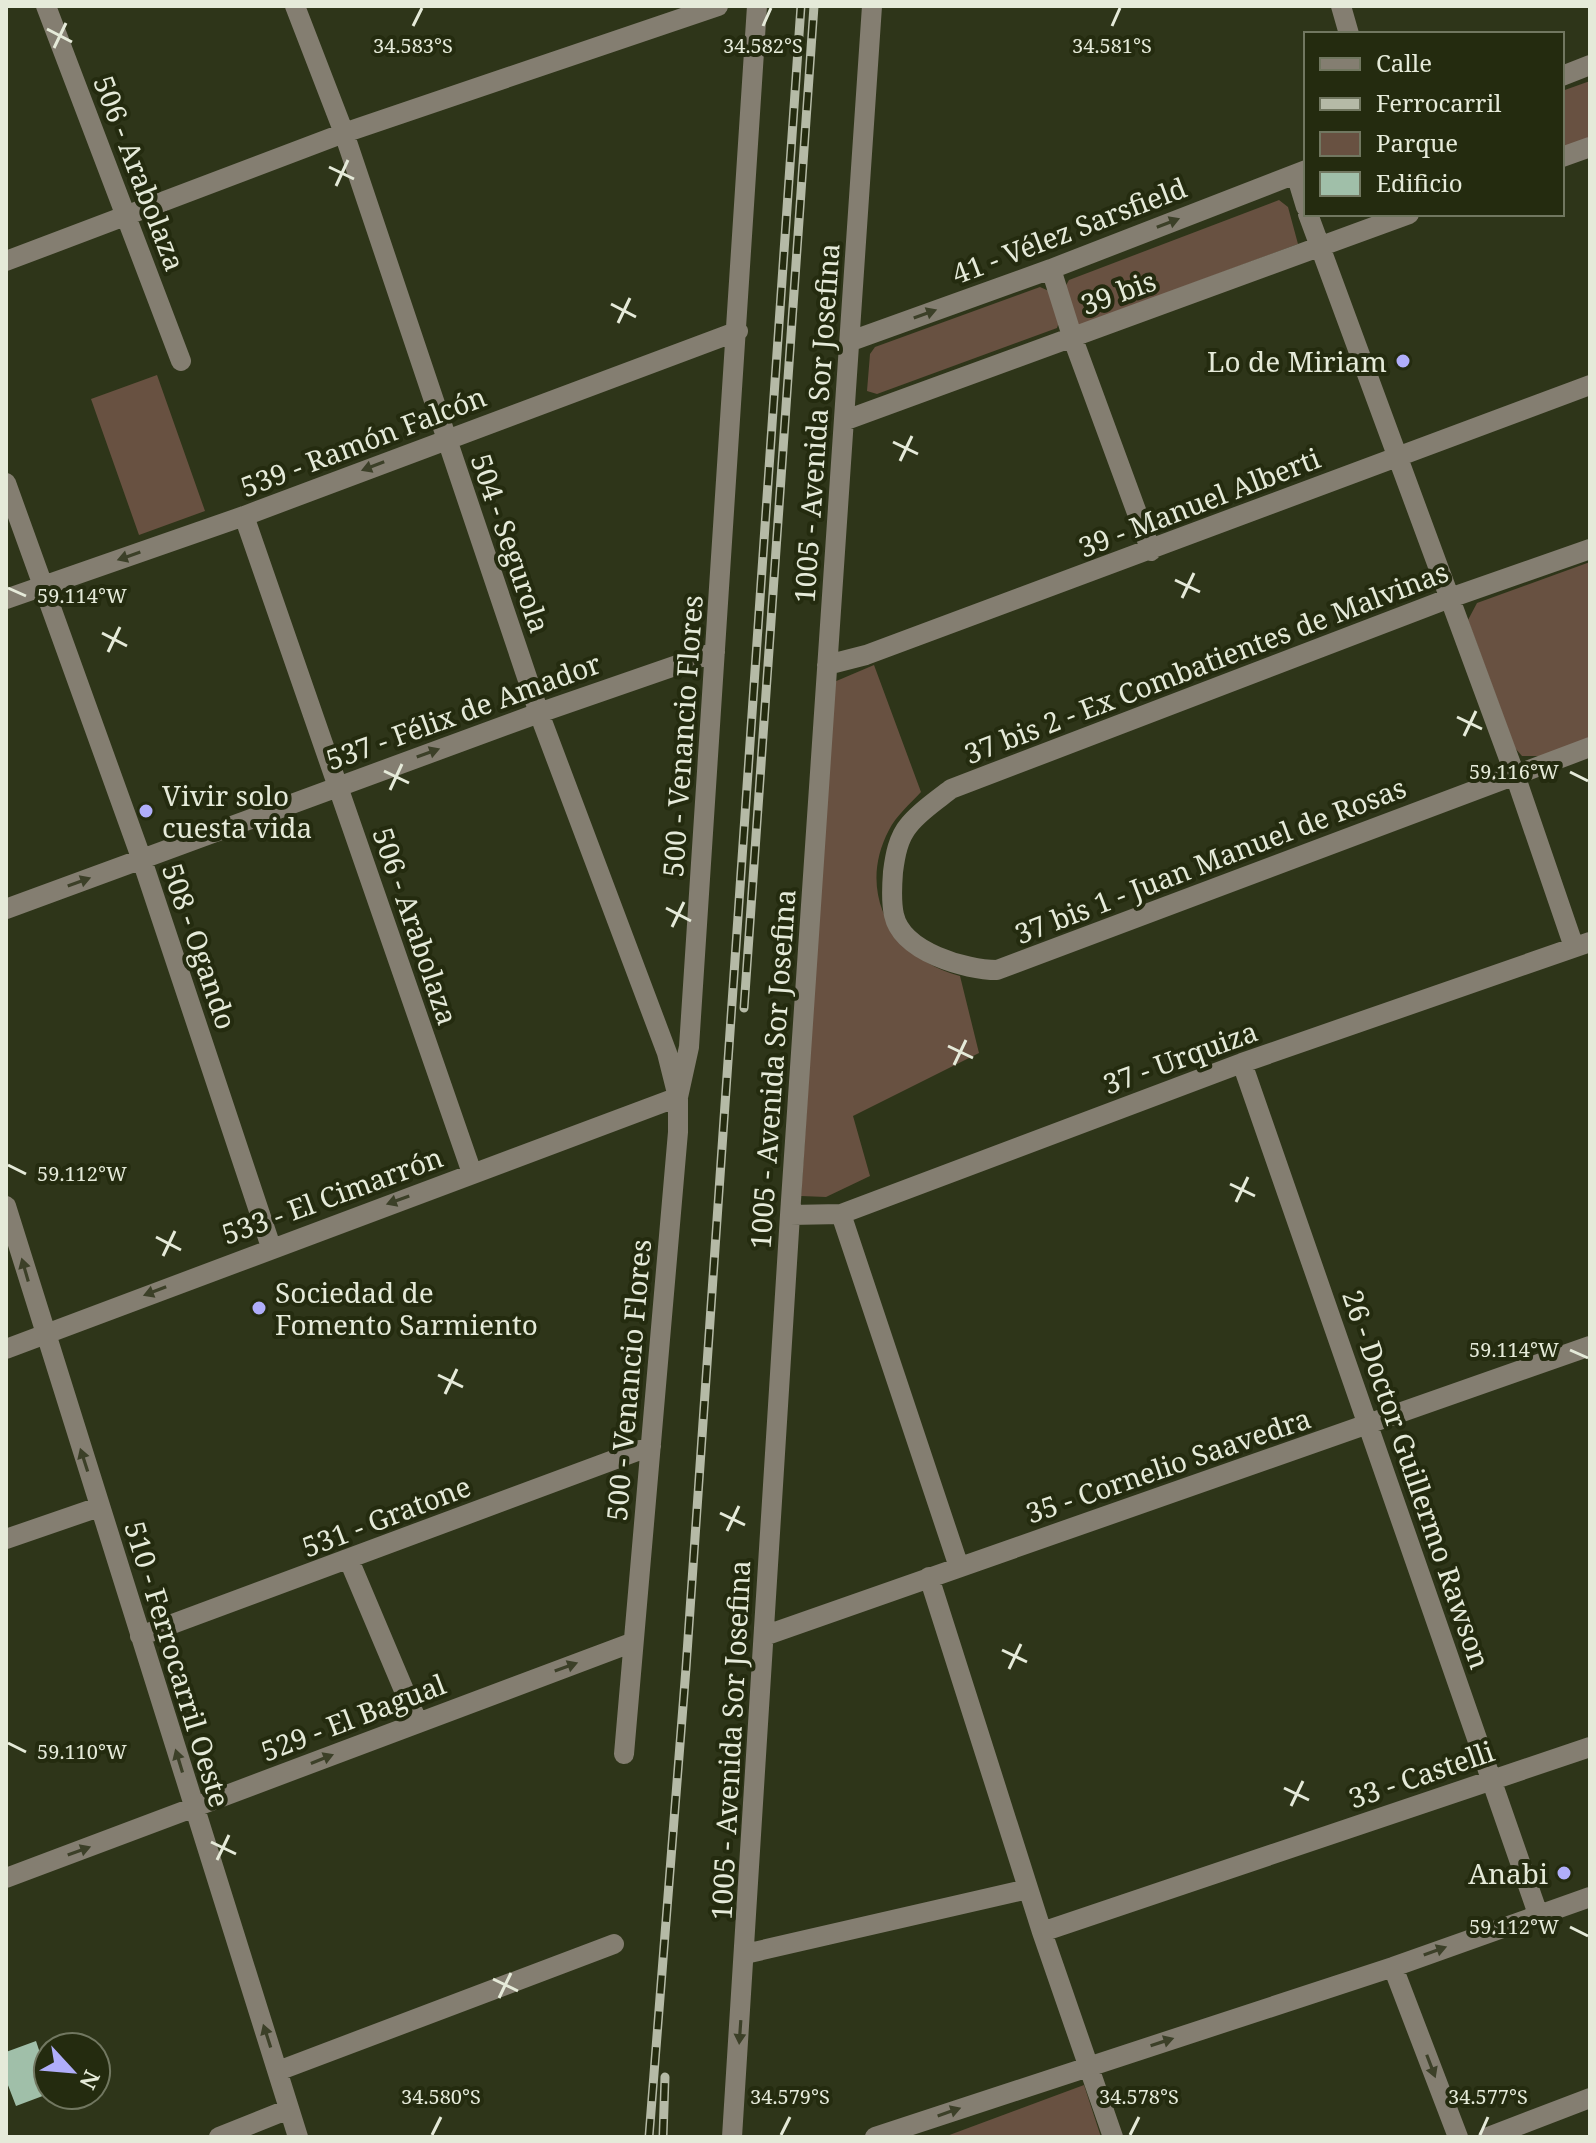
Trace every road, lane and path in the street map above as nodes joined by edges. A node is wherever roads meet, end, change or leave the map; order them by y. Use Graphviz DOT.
graph roads {
  1 [pos="46,6"];
  2 [pos="295,6"];
  3 [pos="718,6"];
  4 [pos="757,6"];
  5 [pos="872,6"];
  6 [pos="1341,6"];
  7 [pos="1348,32"];
  8 [pos="1590,65"];
  9 [pos="1564,75"];
  10 [pos="344,133"];
  11 [pos="1590,147"];
  12 [pos="1564,156"];
  13 [pos="1301,172"];
  14 [pos="1304,193"];
  15 [pos="127,214"];
  16 [pos="1309,216"];
  17 [pos="1404,216"];
  18 [pos="1319,247"];
  19 [pos="6,261"];
  20 [pos="1051,269"];
  21 [pos="738,331"];
  22 [pos="1073,339"];
  23 [pos="851,341"];
  24 [pos="181,361"];
  25 [pos="1590,385"];
  26 [pos="846,420"];
  27 [pos="446,438"];
  28 [pos="1396,457"];
  29 [pos="6,483"];
  30 [pos="244,516"];
  31 [pos="1590,549"];
  32 [pos="1151,551"];
  33 [pos="44,585"];
  34 [pos="1450,598"];
  35 [pos="6,599"];
  36 [pos="715,652"];
  37 [pos="827,665"];
  38 [pos="539,713"];
  39 [pos="1590,747"];
  40 [pos="1515,775"];
  41 [pos="338,786"];
  42 [pos="142,860"];
  43 [pos="892,883"];
  44 [pos="6,909"];
  45 [pos="1582,944"];
  46 [pos="1242,1063"];
  47 [pos="678,1097"];
  48 [pos="472,1173"];
  49 [pos="6,1206"];
  50 [pos="841,1214"];
  51 [pos="790,1215"];
  52 [pos="271,1247"];
  53 [pos="44,1334"];
  54 [pos="1590,1346"];
  55 [pos="6,1349"];
  56 [pos="1370,1425"];
  57 [pos="651,1446"];
  58 [pos="99,1507"];
  59 [pos="6,1539"];
  60 [pos="349,1560"];
  61 [pos="959,1567"];
  62 [pos="929,1577"];
  63 [pos="140,1636"];
  64 [pos="764,1636"];
  65 [pos="631,1643"];
  66 [pos="417,1721"];
  67 [pos="1590,1747"];
  68 [pos="624,1754"];
  69 [pos="1493,1779"];
  70 [pos="193,1810"];
  71 [pos="6,1878"];
  72 [pos="1028,1889"];
  73 [pos="1590,1897"];
  74 [pos="1538,1914"];
  75 [pos="1042,1932"];
  76 [pos="614,1944"];
  77 [pos="745,1954"];
  78 [pos="1393,1967"];
  79 [pos="1087,2066"];
  80 [pos="278,2071"];
  81 [pos="1590,2098"];
  82 [pos="289,2109"];
  83 [pos="219,2137"];
  84 [pos="298,2137"];
  85 [pos="732,2137"];
  86 [pos="875,2137"];
  87 [pos="1113,2137"];
  88 [pos="1458,2137"];
  89 [pos="1488,2137"];
  1 -- 15 [label="street, 506 - Arabolaza"];
  2 -- 10 [label="street, 504 - Segurola"];
  3 -- 10 [label="street"];
  4 -- 21 [label="street, 500 - Venancio Flores"];
  5 -- 23 [label="street, 1005 - Avenida Sor Josefina"];
  6 -- 7 [label="street"];
  8 -- 9 [label="street"];
  10 -- 15 [label="street"];
  10 -- 27 [label="street, 504 - Segurola"];
  11 -- 12 [label="street"];
  13 -- 14 [label="street"];
  20 -- 13 [label="street, 41 - Vélez Sarsfield, one-way"];
  15 -- 19 [label="street"];
  15 -- 24 [label="street, 506 - Arabolaza"];
  16 -- 18 [label="street"];
  17 -- 18 [label="street, 39 bis"];
  18 -- 22 [label="street, 39 bis"];
  18 -- 28 [label="street"];
  20 -- 22 [label="street"];
  23 -- 20 [label="street, 41 - Vélez Sarsfield, one-way"];
  21 -- 27 [label="street, 539 - Ramón Falcón"];
  21 -- 36 [label="street, 500 - Venancio Flores"];
  22 -- 26 [label="street, 39 bis"];
  22 -- 32 [label="street"];
  23 -- 26 [label="street, 1005 - Avenida Sor Josefina"];
  25 -- 28 [label="street, 39 - Manuel Alberti"];
  26 -- 37 [label="street, 1005 - Avenida Sor Josefina"];
  27 -- 30 [label="street, 539 - Ramón Falcón, one-way"];
  27 -- 38 [label="street, 504 - Segurola"];
  28 -- 32 [label="street, 39 - Manuel Alberti"];
  28 -- 34 [label="street"];
  29 -- 33 [label="street, 508 - Ogando"];
  30 -- 33 [label="street, 539 - Ramón Falcón, one-way"];
  30 -- 41 [label="street, 506 - Arabolaza"];
  31 -- 34 [label="street, 37 bis 2 - Ex Combatientes de Malvinas"];
  32 -- 37 [label="street, 39 - Manuel Alberti"];
  33 -- 35 [label="street, 539 - Ramón Falcón"];
  33 -- 42 [label="street, 508 - Ogando"];
  34 -- 40 [label="street"];
  34 -- 43 [label="street, 37 bis 2 - Ex Combatientes de Malvinas"];
  36 -- 38 [label="street, 537 - Félix de Amador"];
  36 -- 47 [label="street, 500 - Venancio Flores"];
  37 -- 51 [label="street, 1005 - Avenida Sor Josefina"];
  41 -- 38 [label="street, 537 - Félix de Amador, one-way"];
  38 -- 47 [label="street, 504 - Segurola"];
  39 -- 40 [label="street, 37 bis 1 - Juan Manuel de Rosas"];
  40 -- 43 [label="street, 37 bis 1 - Juan Manuel de Rosas"];
  40 -- 45 [label="street"];
  41 -- 42 [label="street, 537 - Félix de Amador"];
  41 -- 48 [label="street, 506 - Arabolaza"];
  44 -- 42 [label="street, 537 - Félix de Amador, one-way"];
  42 -- 52 [label="street, 508 - Ogando"];
  45 -- 46 [label="street, 37 - Urquiza"];
  46 -- 50 [label="street, 37 - Urquiza"];
  46 -- 56 [label="street, 26 - Doctor Guillermo Rawson"];
  47 -- 48 [label="street, 533 - El Cimarrón"];
  47 -- 57 [label="street, 500 - Venancio Flores"];
  48 -- 52 [label="street, 533 - El Cimarrón, one-way"];
  53 -- 49 [label="street, 510 - Ferrocarril Oeste, one-way"];
  50 -- 51 [label="street, 37 - Urquiza"];
  50 -- 61 [label="street"];
  51 -- 64 [label="street, 1005 - Avenida Sor Josefina"];
  52 -- 53 [label="street, 533 - El Cimarrón, one-way"];
  53 -- 55 [label="street, 533 - El Cimarrón"];
  58 -- 53 [label="street, 510 - Ferrocarril Oeste, one-way"];
  54 -- 56 [label="street, 35 - Cornelio Saavedra"];
  56 -- 61 [label="street, 35 - Cornelio Saavedra"];
  56 -- 69 [label="street, 26 - Doctor Guillermo Rawson"];
  57 -- 60 [label="street, 531 - Gratone"];
  57 -- 65 [label="street, 500 - Venancio Flores"];
  58 -- 59 [label="street"];
  58 -- 63 [label="street, 510 - Ferrocarril Oeste"];
  60 -- 63 [label="street, 531 - Gratone"];
  60 -- 66 [label="street"];
  61 -- 62 [label="street, 35 - Cornelio Saavedra"];
  62 -- 64 [label="street, 35 - Cornelio Saavedra"];
  62 -- 72 [label="street"];
  70 -- 63 [label="street, 510 - Ferrocarril Oeste, one-way"];
  64 -- 77 [label="street, 1005 - Avenida Sor Josefina"];
  66 -- 65 [label="street, 529 - El Bagual, one-way"];
  65 -- 68 [label="street, 500 - Venancio Flores"];
  70 -- 66 [label="street, 529 - El Bagual, one-way"];
  67 -- 69 [label="street, 33 - Castelli"];
  69 -- 74 [label="street, 26 - Doctor Guillermo Rawson"];
  69 -- 75 [label="street, 33 - Castelli"];
  71 -- 70 [label="street, 529 - El Bagual, one-way"];
  80 -- 70 [label="street, 510 - Ferrocarril Oeste, one-way"];
  72 -- 75 [label="street"];
  72 -- 77 [label="street"];
  73 -- 74 [label="street"];
  78 -- 74 [label="street, one-way"];
  75 -- 79 [label="street"];
  76 -- 80 [label="street"];
  77 -- 85 [label="street, 1005 - Avenida Sor Josefina, one-way"];
  79 -- 78 [label="street, one-way"];
  78 -- 88 [label="street, one-way"];
  86 -- 79 [label="street, one-way"];
  79 -- 87 [label="street"];
  80 -- 82 [label="street, 510 - Ferrocarril Oeste"];
  81 -- 89 [label="street"];
  82 -- 83 [label="street"];
  82 -- 84 [label="street, 510 - Ferrocarril Oeste"];
}
